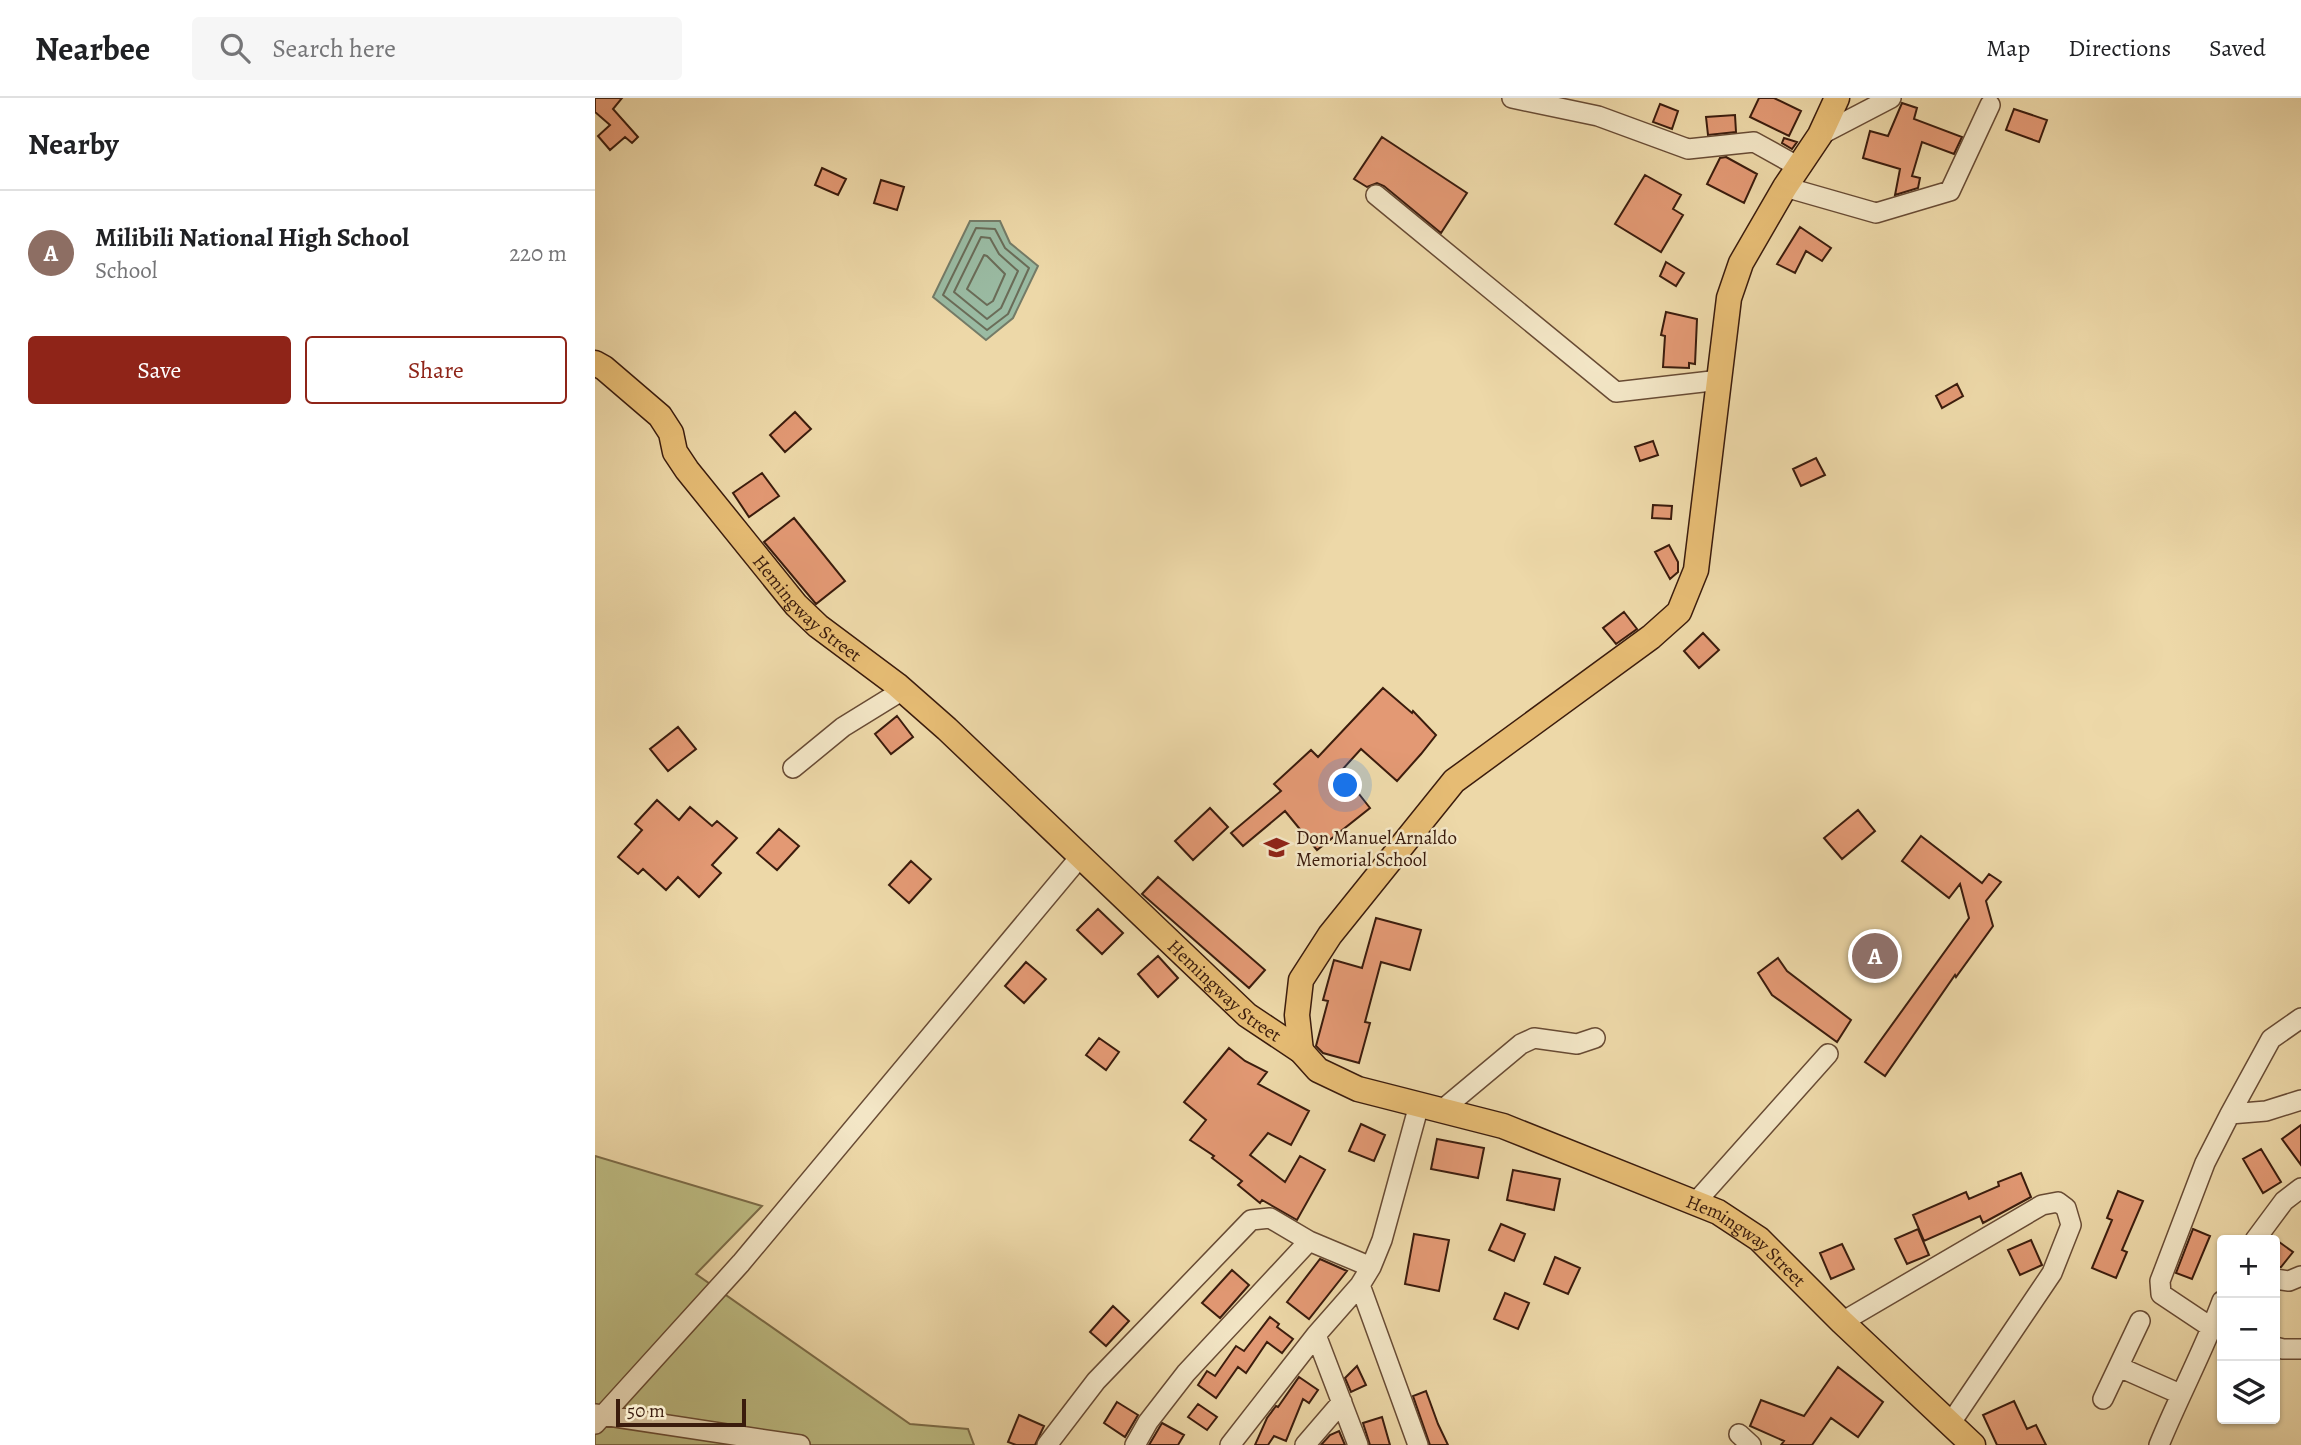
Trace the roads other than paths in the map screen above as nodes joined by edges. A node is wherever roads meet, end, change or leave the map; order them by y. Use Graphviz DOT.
graph roads {
  1 [pos="1511,98"];
  2 [pos="1837,98"];
  3 [pos="1891,98"];
  4 [pos="1990,105"];
  5 [pos="1600,107"];
  6 [pos="1820,135"];
  7 [pos="1799,167"];
  8 [pos="1785,187"];
  9 [pos="1376,195"];
  10 [pos="595,363"];
  11 [pos="1720,380"];
  12 [pos="903,690"];
  13 [pos="793,768"];
  14 [pos="1080,857"];
  15 [pos="2301,1018"];
  16 [pos="1595,1038"];
  17 [pos="1301,1051"];
  18 [pos="1828,1054"];
  19 [pos="2301,1100"];
  20 [pos="1430,1108"];
  21 [pos="2230,1114"];
  22 [pos="2301,1188"];
  23 [pos="1695,1203"];
  24 [pos="2259,1235"];
  25 [pos="1310,1241"];
  26 [pos="1371,1267"];
  27 [pos="2301,1276"];
  28 [pos="2280,1280"];
  29 [pos="1360,1285"];
  30 [pos="2140,1321"];
  31 [pos="1842,1322"];
  32 [pos="2217,1329"];
  33 [pos="1316,1335"];
  34 [pos="2280,1348"];
  35 [pos="2301,1349"];
  36 [pos="2119,1367"];
  37 [pos="2180,1394"];
  38 [pos="2103,1399"];
  39 [pos="1342,1402"];
  40 [pos="598,1418"];
  41 [pos="1950,1424"];
  42 [pos="800,1445"];
  43 [pos="1047,1445"];
  44 [pos="1135,1445"];
  45 [pos="1230,1445"];
  46 [pos="1305,1445"];
  47 [pos="1358,1445"];
  48 [pos="1418,1445"];
  49 [pos="1973,1445"];
  50 [pos="2159,1445"];
  1 -- 5 [label="street"];
  2 -- 6 [label="main road"];
  3 -- 6 [label="street"];
  4 -- 8 [label="street"];
  5 -- 7 [label="street"];
  6 -- 7 [label="main road"];
  7 -- 8 [label="main road"];
  8 -- 11 [label="main road"];
  9 -- 11 [label="street"];
  10 -- 12 [label="main road, Hemingway Street"];
  11 -- 17 [label="main road"];
  12 -- 13 [label="street"];
  12 -- 14 [label="main road, Hemingway Street"];
  14 -- 17 [label="main road, Hemingway Street"];
  14 -- 40 [label="street"];
  15 -- 21 [label="street"];
  16 -- 20 [label="street"];
  17 -- 20 [label="main road, Hemingway Street"];
  18 -- 23 [label="street"];
  19 -- 21 [label="street"];
  20 -- 23 [label="main road, Hemingway Street"];
  20 -- 26 [label="street"];
  21 -- 32 [label="street"];
  22 -- 24 [label="street"];
  23 -- 31 [label="main road, Hemingway Street"];
  25 -- 26 [label="street"];
  25 -- 43 [label="street"];
  25 -- 44 [label="street"];
  26 -- 29 [label="street"];
  27 -- 28 [label="street"];
  29 -- 33 [label="street"];
  29 -- 48 [label="street"];
  30 -- 36 [label="street"];
  31 -- 41 [label="main road, Hemingway Street"];
  31 -- 41 [label="street"];
  32 -- 37 [label="street"];
  33 -- 39 [label="street"];
  33 -- 45 [label="street"];
  34 -- 35 [label="street"];
  36 -- 37 [label="street"];
  36 -- 38 [label="street"];
  37 -- 50 [label="street"];
  39 -- 46 [label="street"];
  39 -- 47 [label="street"];
  40 -- 42 [label="street"];
  41 -- 49 [label="main road, Hemingway Street"];
}
